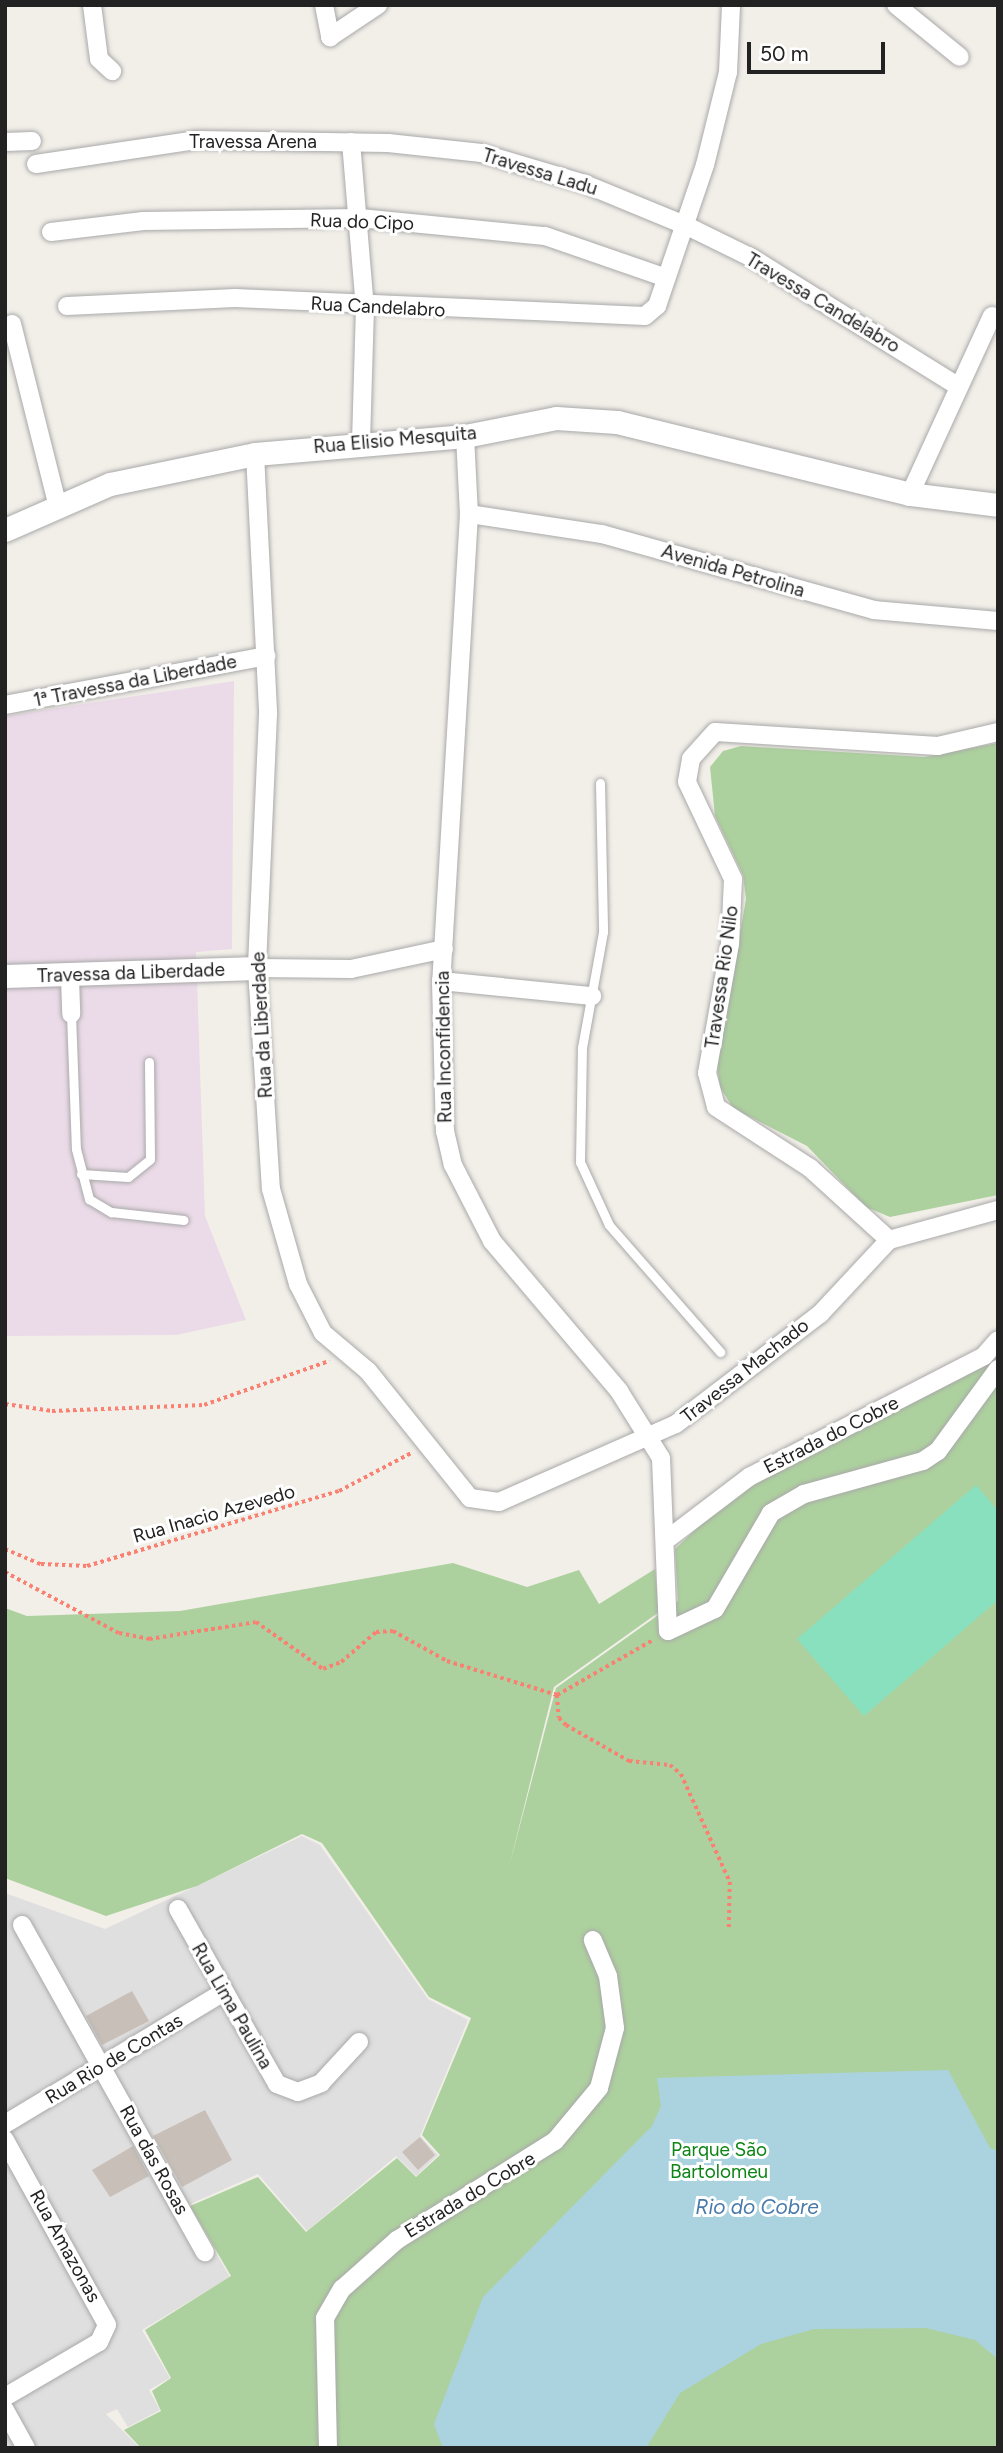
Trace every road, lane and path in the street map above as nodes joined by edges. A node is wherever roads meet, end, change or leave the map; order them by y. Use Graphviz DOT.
graph roads {
  1 [pos="92,5"];
  2 [pos="324,5"];
  3 [pos="378,5"];
  4 [pos="732,5"];
  5 [pos="896,5"];
  6 [pos="960,57"];
  7 [pos="112,71"];
  8 [pos="32,141"];
  9 [pos="5,142"];
  10 [pos="351,142"];
  11 [pos="388,143"];
  12 [pos="36,164"];
  13 [pos="360,218"];
  14 [pos="687,226"];
  15 [pos="51,232"];
  16 [pos="666,278"];
  17 [pos="67,306"];
  18 [pos="365,307"];
  19 [pos="992,316"];
  20 [pos="12,324"];
  21 [pos="956,384"];
  22 [pos="465,436"];
  23 [pos="361,440"];
  24 [pos="255,454"];
  25 [pos="910,494"];
  26 [pos="57,502"];
  27 [pos="997,502"];
  28 [pos="469,514"];
  29 [pos="5,530"];
  30 [pos="998,621"];
  31 [pos="266,656"];
  32 [pos="5,705"];
  33 [pos="998,732"];
  34 [pos="600,783"];
  35 [pos="444,949"];
  36 [pos="257,968"];
  37 [pos="5,976"];
  38 [pos="70,978"];
  39 [pos="441,981"];
  40 [pos="592,996"];
  41 [pos="71,1014"];
  42 [pos="149,1062"];
  43 [pos="81,1174"];
  44 [pos="998,1210"];
  45 [pos="184,1220"];
  46 [pos="889,1240"];
  47 [pos="998,1340"];
  48 [pos="720,1352"];
  49 [pos="344,1356"];
  50 [pos="998,1369"];
  51 [pos="5,1404"];
  52 [pos="649,1437"];
  53 [pos="422,1447"];
  54 [pos="499,1502"];
  55 [pos="669,1538"];
  56 [pos="5,1549"];
  57 [pos="5,1572"];
  58 [pos="668,1631"];
  59 [pos="557,1695"];
  60 [pos="177,1909"];
  61 [pos="22,1925"];
  62 [pos="729,1931"];
  63 [pos="593,1940"];
  64 [pos="222,1993"];
  65 [pos="359,2042"];
  66 [pos="103,2069"];
  67 [pos="5,2124"];
  68 [pos="5,2140"];
  69 [pos="205,2252"];
  70 [pos="5,2398"];
  71 [pos="5,2410"];
  72 [pos="26,2448"];
  73 [pos="328,2448"];
  1 -- 7 [label="street"];
  2 -- 3 [label="street"];
  4 -- 14 [label="street, Rua Candelabro"];
  5 -- 6 [label="street"];
  8 -- 9 [label="street"];
  10 -- 11 [label="street, Travessa Arena"];
  10 -- 12 [label="street, Travessa Arena"];
  10 -- 13 [label="street"];
  11 -- 14 [label="street, Travessa Ladu"];
  13 -- 15 [label="street, Rua do Cipo"];
  13 -- 16 [label="street, Rua do Cipo"];
  13 -- 18 [label="street"];
  14 -- 16 [label="street, Rua Candelabro"];
  14 -- 21 [label="street, Travessa Candelabro"];
  16 -- 18 [label="street, Rua Candelabro"];
  17 -- 18 [label="street, Rua Candelabro"];
  18 -- 23 [label="street"];
  19 -- 21 [label="street"];
  20 -- 26 [label="street"];
  21 -- 25 [label="street"];
  22 -- 23 [label="street, Rua Elisio Mesquita"];
  22 -- 25 [label="street, Rua Elisio Mesquita"];
  22 -- 28 [label="street, Rua Inconfidencia"];
  23 -- 24 [label="street, Rua Elisio Mesquita"];
  24 -- 26 [label="street, Rua Elisio Mesquita"];
  24 -- 31 [label="street, Rua da Liberdade"];
  25 -- 27 [label="street, Rua Elisio Mesquita"];
  26 -- 29 [label="street, Rua Elisio Mesquita"];
  28 -- 30 [label="street, Avenida Petrolina"];
  28 -- 35 [label="street, Rua Inconfidencia"];
  31 -- 32 [label="street, 1ª Travessa da Liberdade"];
  31 -- 36 [label="street, Rua da Liberdade"];
  33 -- 46 [label="street, Travessa Rio Nilo"];
  34 -- 40 [label="lane"];
  35 -- 36 [label="street"];
  35 -- 39 [label="street, Rua Inconfidencia"];
  36 -- 38 [label="street, Travessa da Liberdade"];
  36 -- 49 [label="street, Rua da Liberdade"];
  37 -- 38 [label="street, Travessa da Liberdade"];
  38 -- 41 [label="street"];
  39 -- 40 [label="street"];
  39 -- 52 [label="street, Rua Inconfidencia"];
  40 -- 48 [label="lane"];
  41 -- 43 [label="lane"];
  42 -- 43 [label="lane"];
  43 -- 45 [label="lane"];
  44 -- 46 [label="street"];
  46 -- 52 [label="street, Travessa Machado"];
  47 -- 55 [label="street, Estrada do Cobre"];
  49 -- 51 [label="path"];
  49 -- 53 [label="street, Rua da Liberdade"];
  50 -- 58 [label="street, Estrada do Cobre"];
  52 -- 54 [label="street, Travessa Machado"];
  52 -- 55 [label="street, Rua Inconfidencia"];
  53 -- 54 [label="street, Rua da Liberdade"];
  53 -- 56 [label="path, Rua Inacio Azevedo"];
  55 -- 58 [label="street, Rua Inconfidencia"];
  57 -- 59 [label="path"];
  58 -- 59 [label="path"];
  59 -- 62 [label="path"];
  60 -- 64 [label="street, Rua Lima Paulina"];
  61 -- 66 [label="street, Rua das Rosas"];
  63 -- 73 [label="street, Estrada do Cobre"];
  64 -- 65 [label="street, Rua Lima Paulina"];
  64 -- 66 [label="street, Rua Rio de Contas"];
  66 -- 67 [label="street, Rua Rio de Contas"];
  66 -- 69 [label="street, Rua das Rosas"];
  68 -- 70 [label="street, Rua Amazonas"];
  71 -- 72 [label="street"];
}
